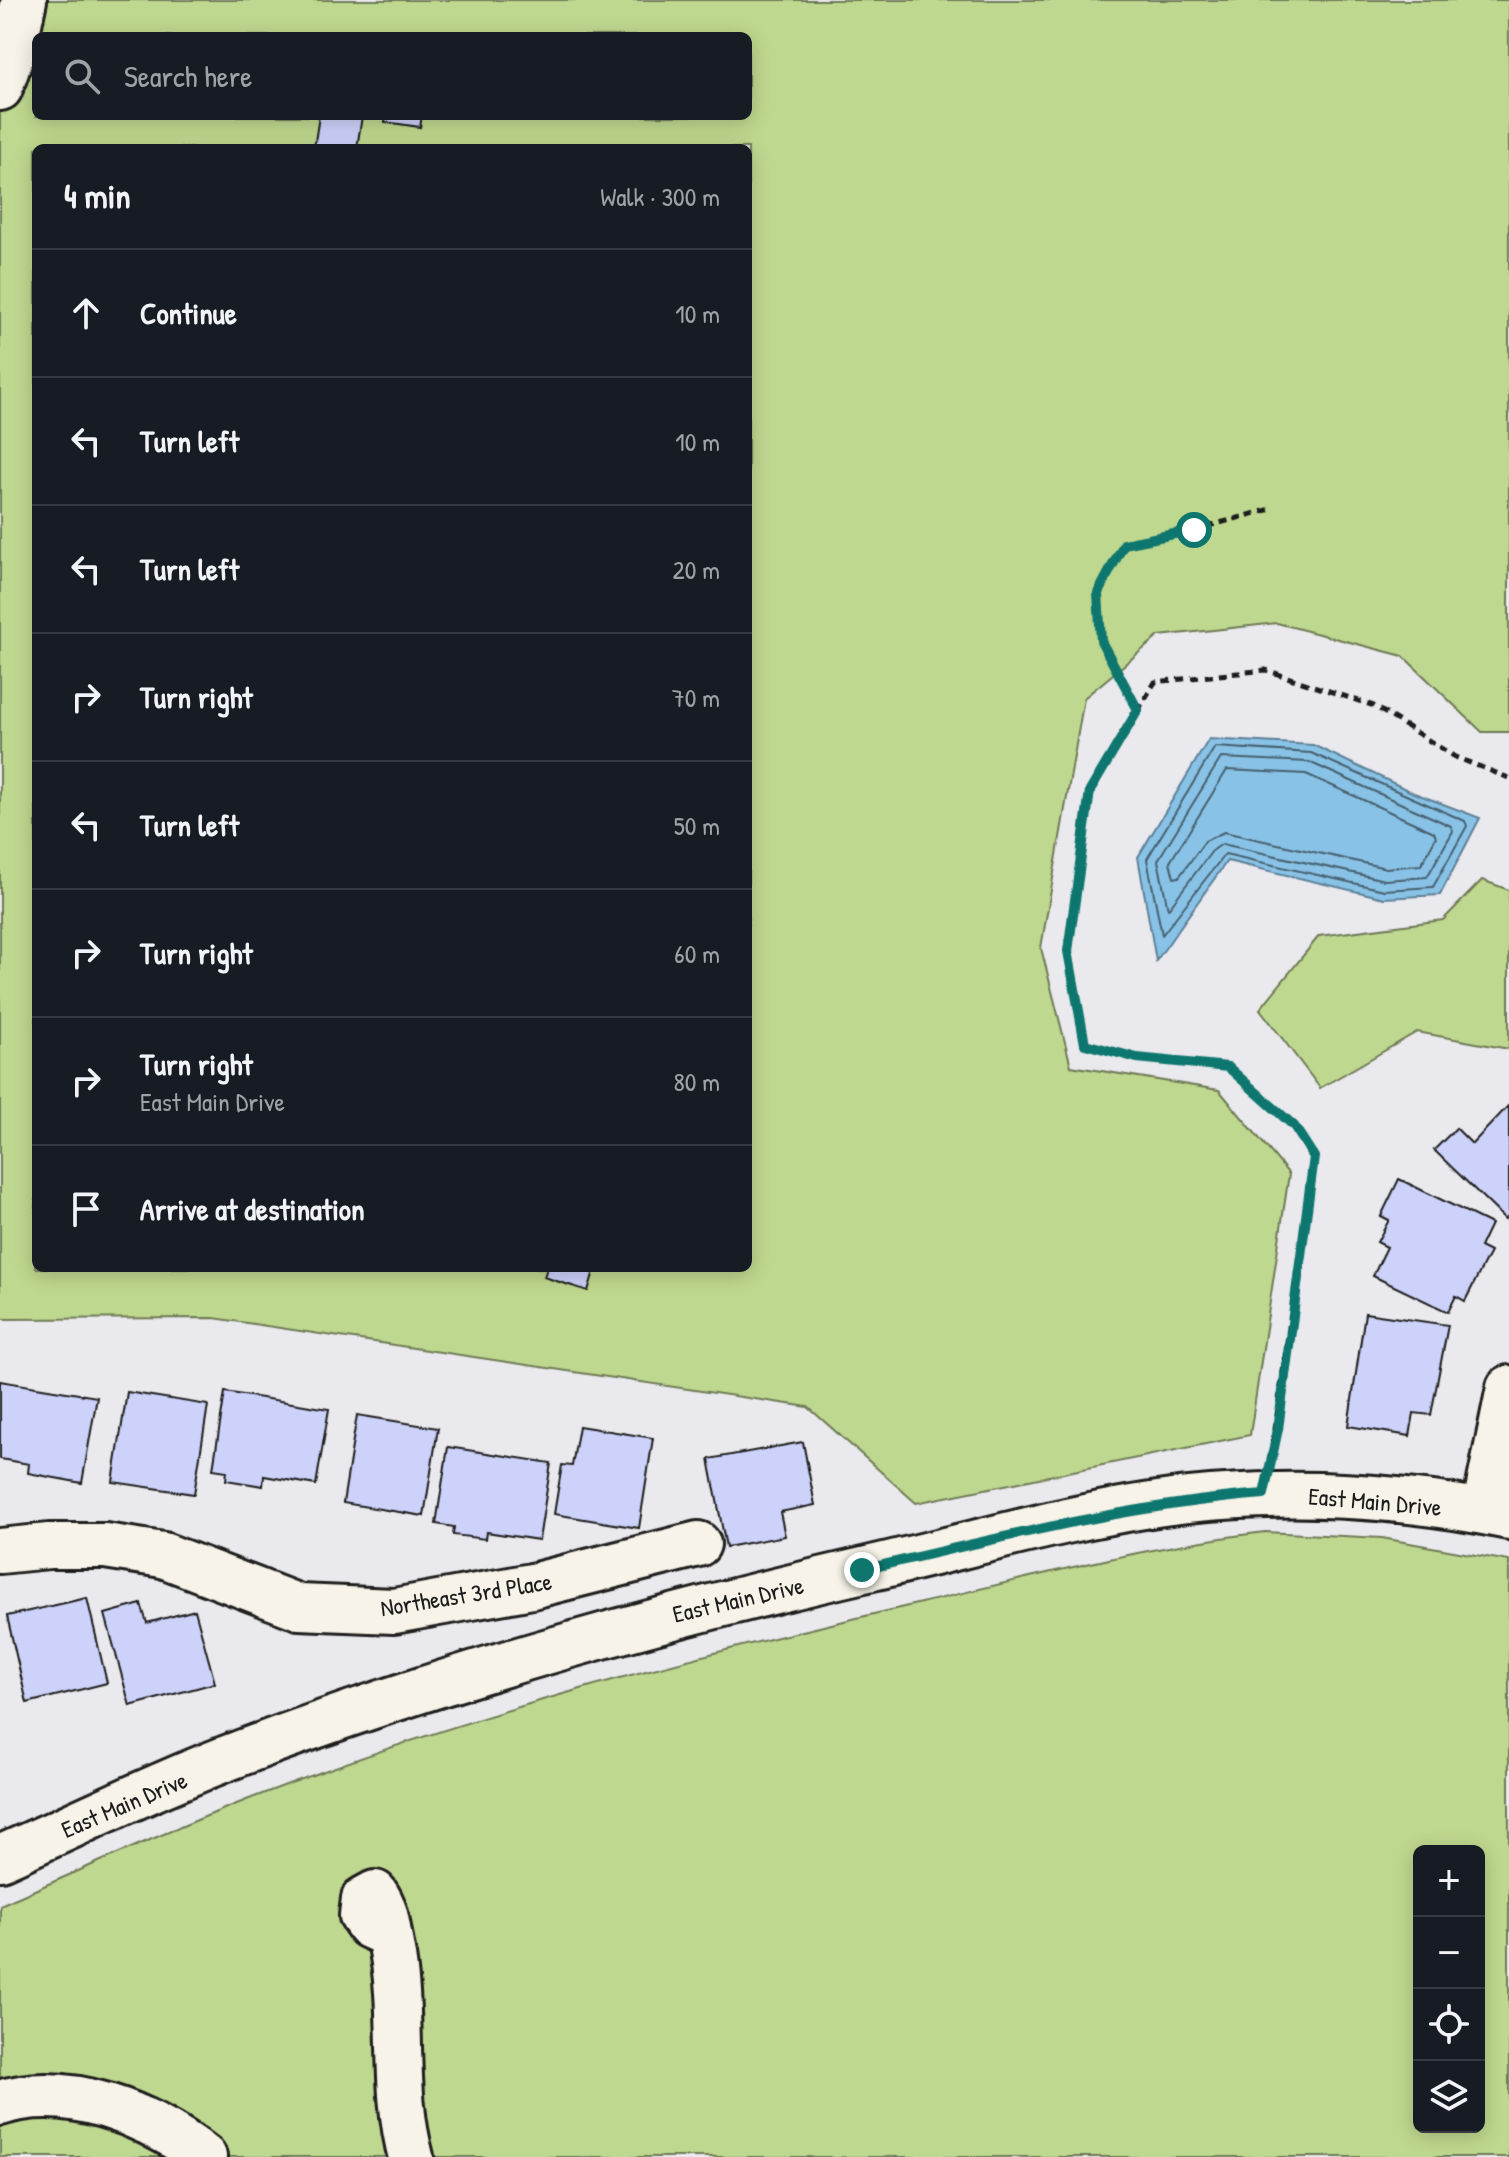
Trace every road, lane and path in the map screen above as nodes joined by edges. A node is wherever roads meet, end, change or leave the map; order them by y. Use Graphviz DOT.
graph roads {
  1 [pos="24,0"];
  2 [pos="0,88"];
  3 [pos="1271,509"];
  4 [pos="1138,710"];
  5 [pos="1509,778"];
  6 [pos="1509,1388"];
  7 [pos="1264,1494"];
  8 [pos="1496,1514"];
  9 [pos="698,1544"];
  10 [pos="0,1551"];
  11 [pos="0,1858"];
  12 [pos="389,1935"];
  13 [pos="0,2103"];
  14 [pos="204,2157"];
  15 [pos="411,2157"];
  1 -- 2 [label="street"];
  3 -- 4 [label="path"];
  4 -- 5 [label="path"];
  4 -- 7 [label="path"];
  6 -- 8 [label="street"];
  7 -- 8 [label="street, East Main Drive"];
  7 -- 11 [label="street, East Main Drive"];
  9 -- 10 [label="street, Northeast 3rd Place"];
  12 -- 15 [label="street"];
  13 -- 14 [label="street"];
}
